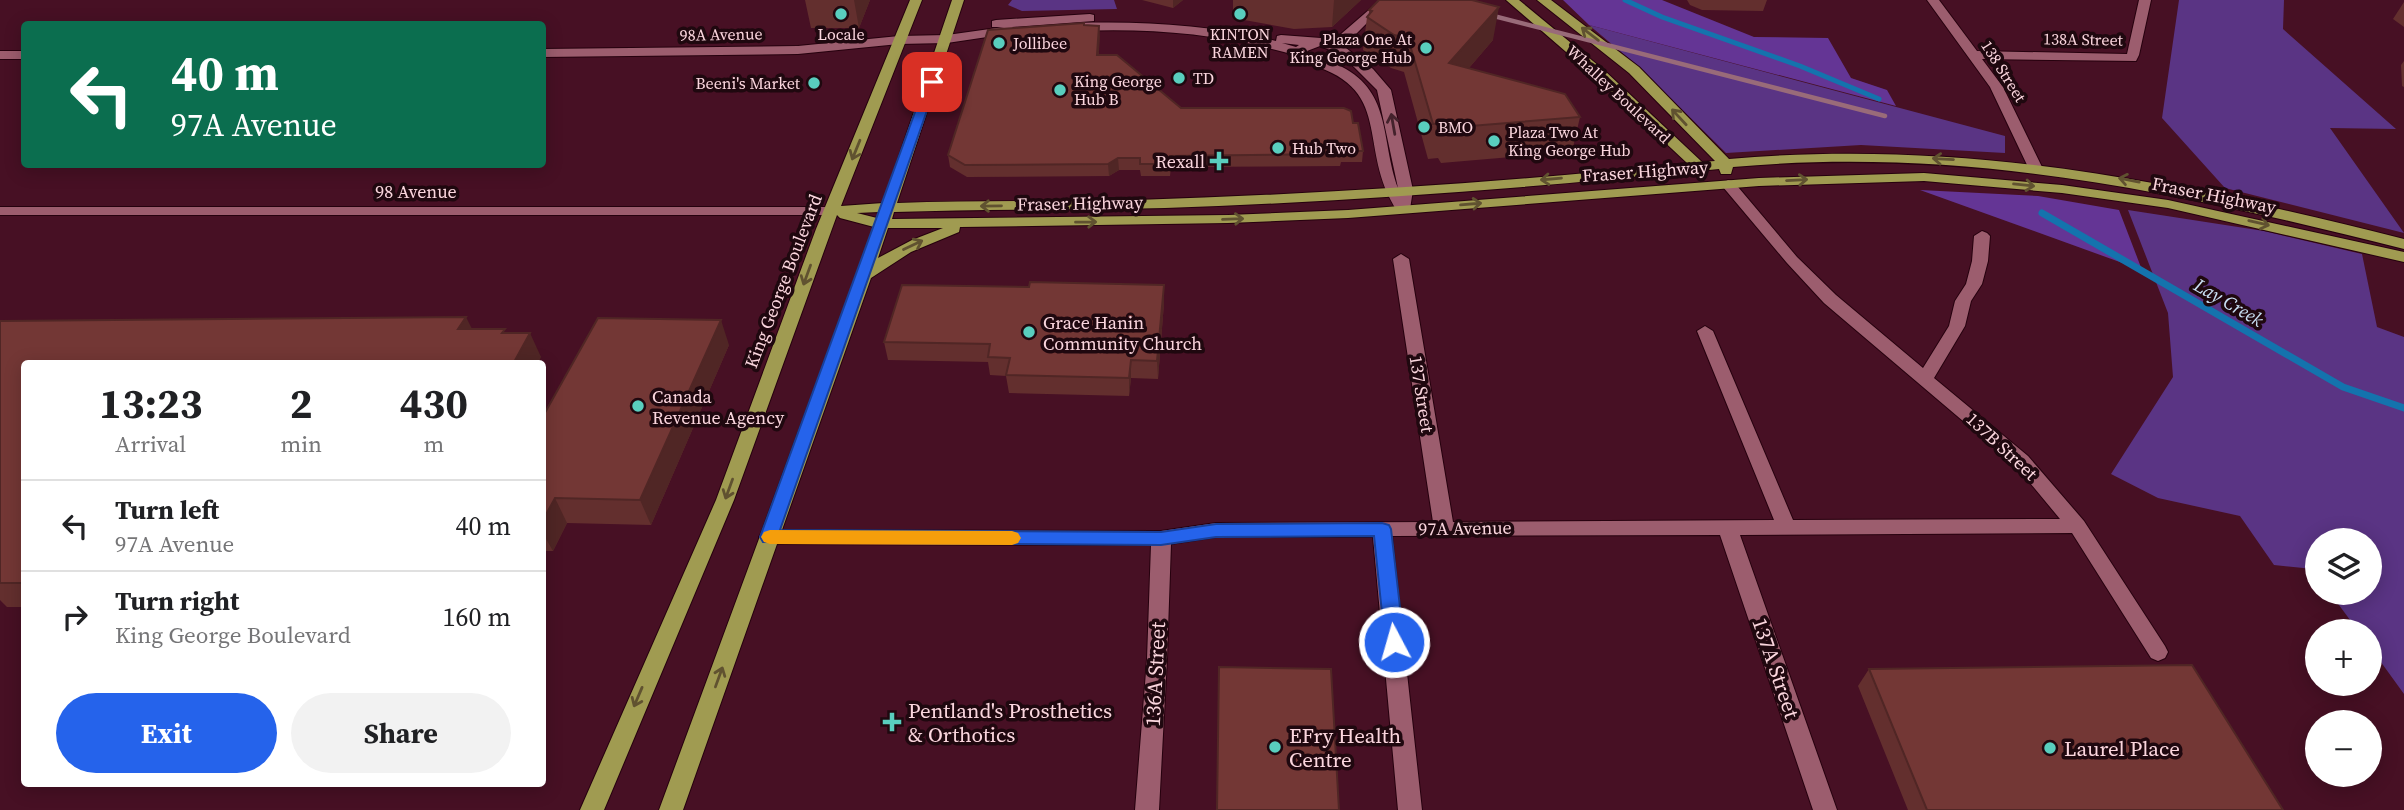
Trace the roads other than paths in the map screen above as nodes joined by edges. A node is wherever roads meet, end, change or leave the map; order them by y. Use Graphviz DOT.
graph roads {
  1 [pos="916,0"];
  2 [pos="958,0"];
  3 [pos="1512,0"];
  4 [pos="1543,0"];
  5 [pos="1933,0"];
  6 [pos="2145,0"];
  7 [pos="1378,6"];
  8 [pos="949,34"];
  9 [pos="899,40"];
  10 [pos="1316,42"];
  11 [pos="1342,45"];
  12 [pos="546,53"];
  13 [pos="1300,53"];
  14 [pos="0,55"];
  15 [pos="21,55"];
  16 [pos="1975,55"];
  17 [pos="1323,63"];
  18 [pos="1725,163"];
  19 [pos="1695,166"];
  20 [pos="2035,166"];
  21 [pos="1728,184"];
  22 [pos="1406,191"];
  23 [pos="1390,192"];
  24 [pos="889,206"];
  25 [pos="1403,209"];
  26 [pos="0,211"];
  27 [pos="831,211"];
  28 [pos="882,224"];
  29 [pos="969,224"];
  30 [pos="1982,236"];
  31 [pos="2404,244"];
  32 [pos="2404,257"];
  33 [pos="1401,259"];
  34 [pos="862,277"];
  35 [pos="1705,331"];
  36 [pos="1925,379"];
  37 [pos="1786,526"];
  38 [pos="2077,526"];
  39 [pos="1727,527"];
  40 [pos="1444,528"];
  41 [pos="1382,529"];
  42 [pos="769,537"];
  43 [pos="1161,538"];
  44 [pos="2158,652"];
  45 [pos="592,810"];
  46 [pos="671,810"];
  47 [pos="1147,810"];
  48 [pos="1410,810"];
  49 [pos="1825,810"];
  1 -- 9 [label="main road, King George Boulevard"];
  2 -- 8 [label="main road"];
  3 -- 19 [label="main road, Whalley Boulevard"];
  18 -- 4 [label="main road, Whalley Boulevard, one-way"];
  5 -- 16 [label="street, 138 Street"];
  6 -- 16 [label="street, 138A Street"];
  7 -- 11 [label="street"];
  8 -- 9 [label="street, 98A Avenue"];
  8 -- 10 [label="street"];
  8 -- 13 [label="street"];
  8 -- 24 [label="main road"];
  9 -- 12 [label="street, 98A Avenue"];
  9 -- 27 [label="main road, King George Boulevard, one-way"];
  10 -- 11 [label="street"];
  10 -- 13 [label="street"];
  11 -- 17 [label="street"];
  22 -- 11 [label="street, one-way"];
  13 -- 17 [label="street"];
  14 -- 15 [label="street"];
  16 -- 20 [label="street, 138 Street"];
  17 -- 23 [label="street"];
  18 -- 19 [label="main road, Fraser Highway"];
  20 -- 18 [label="main road, Fraser Highway, one-way"];
  18 -- 21 [label="main road"];
  19 -- 21 [label="main road, Whalley Boulevard"];
  19 -- 22 [label="main road, Fraser Highway, one-way"];
  31 -- 20 [label="main road, Fraser Highway, one-way"];
  25 -- 21 [label="main road, Fraser Highway, one-way"];
  21 -- 32 [label="main road, Fraser Highway, one-way"];
  21 -- 36 [label="street, Whalley Boulevard"];
  22 -- 23 [label="main road, Fraser Highway"];
  22 -- 25 [label="street"];
  23 -- 24 [label="main road, Fraser Highway, one-way"];
  23 -- 25 [label="street"];
  24 -- 27 [label="main road, Fraser Highway"];
  24 -- 28 [label="main road"];
  29 -- 25 [label="main road, Fraser Highway, one-way"];
  26 -- 27 [label="street, 98 Avenue"];
  27 -- 28 [label="main road, Fraser Highway"];
  27 -- 45 [label="main road, King George Boulevard, one-way"];
  28 -- 29 [label="main road, Fraser Highway"];
  28 -- 34 [label="main road"];
  34 -- 29 [label="main road, one-way"];
  30 -- 36 [label="street"];
  33 -- 40 [label="street, 137 Street"];
  34 -- 42 [label="main road"];
  35 -- 37 [label="street"];
  36 -- 38 [label="street, 137B Street"];
  37 -- 38 [label="street, 97A Avenue"];
  37 -- 39 [label="street, 97A Avenue"];
  38 -- 44 [label="street, 137B Street"];
  39 -- 40 [label="street, 97A Avenue"];
  39 -- 49 [label="street, 137A Street"];
  40 -- 41 [label="street, 97A Avenue"];
  41 -- 43 [label="street, 97A Avenue"];
  41 -- 48 [label="street"];
  42 -- 43 [label="street, 97A Avenue"];
  46 -- 42 [label="main road, one-way"];
  43 -- 47 [label="street, 136A Street"];
}
